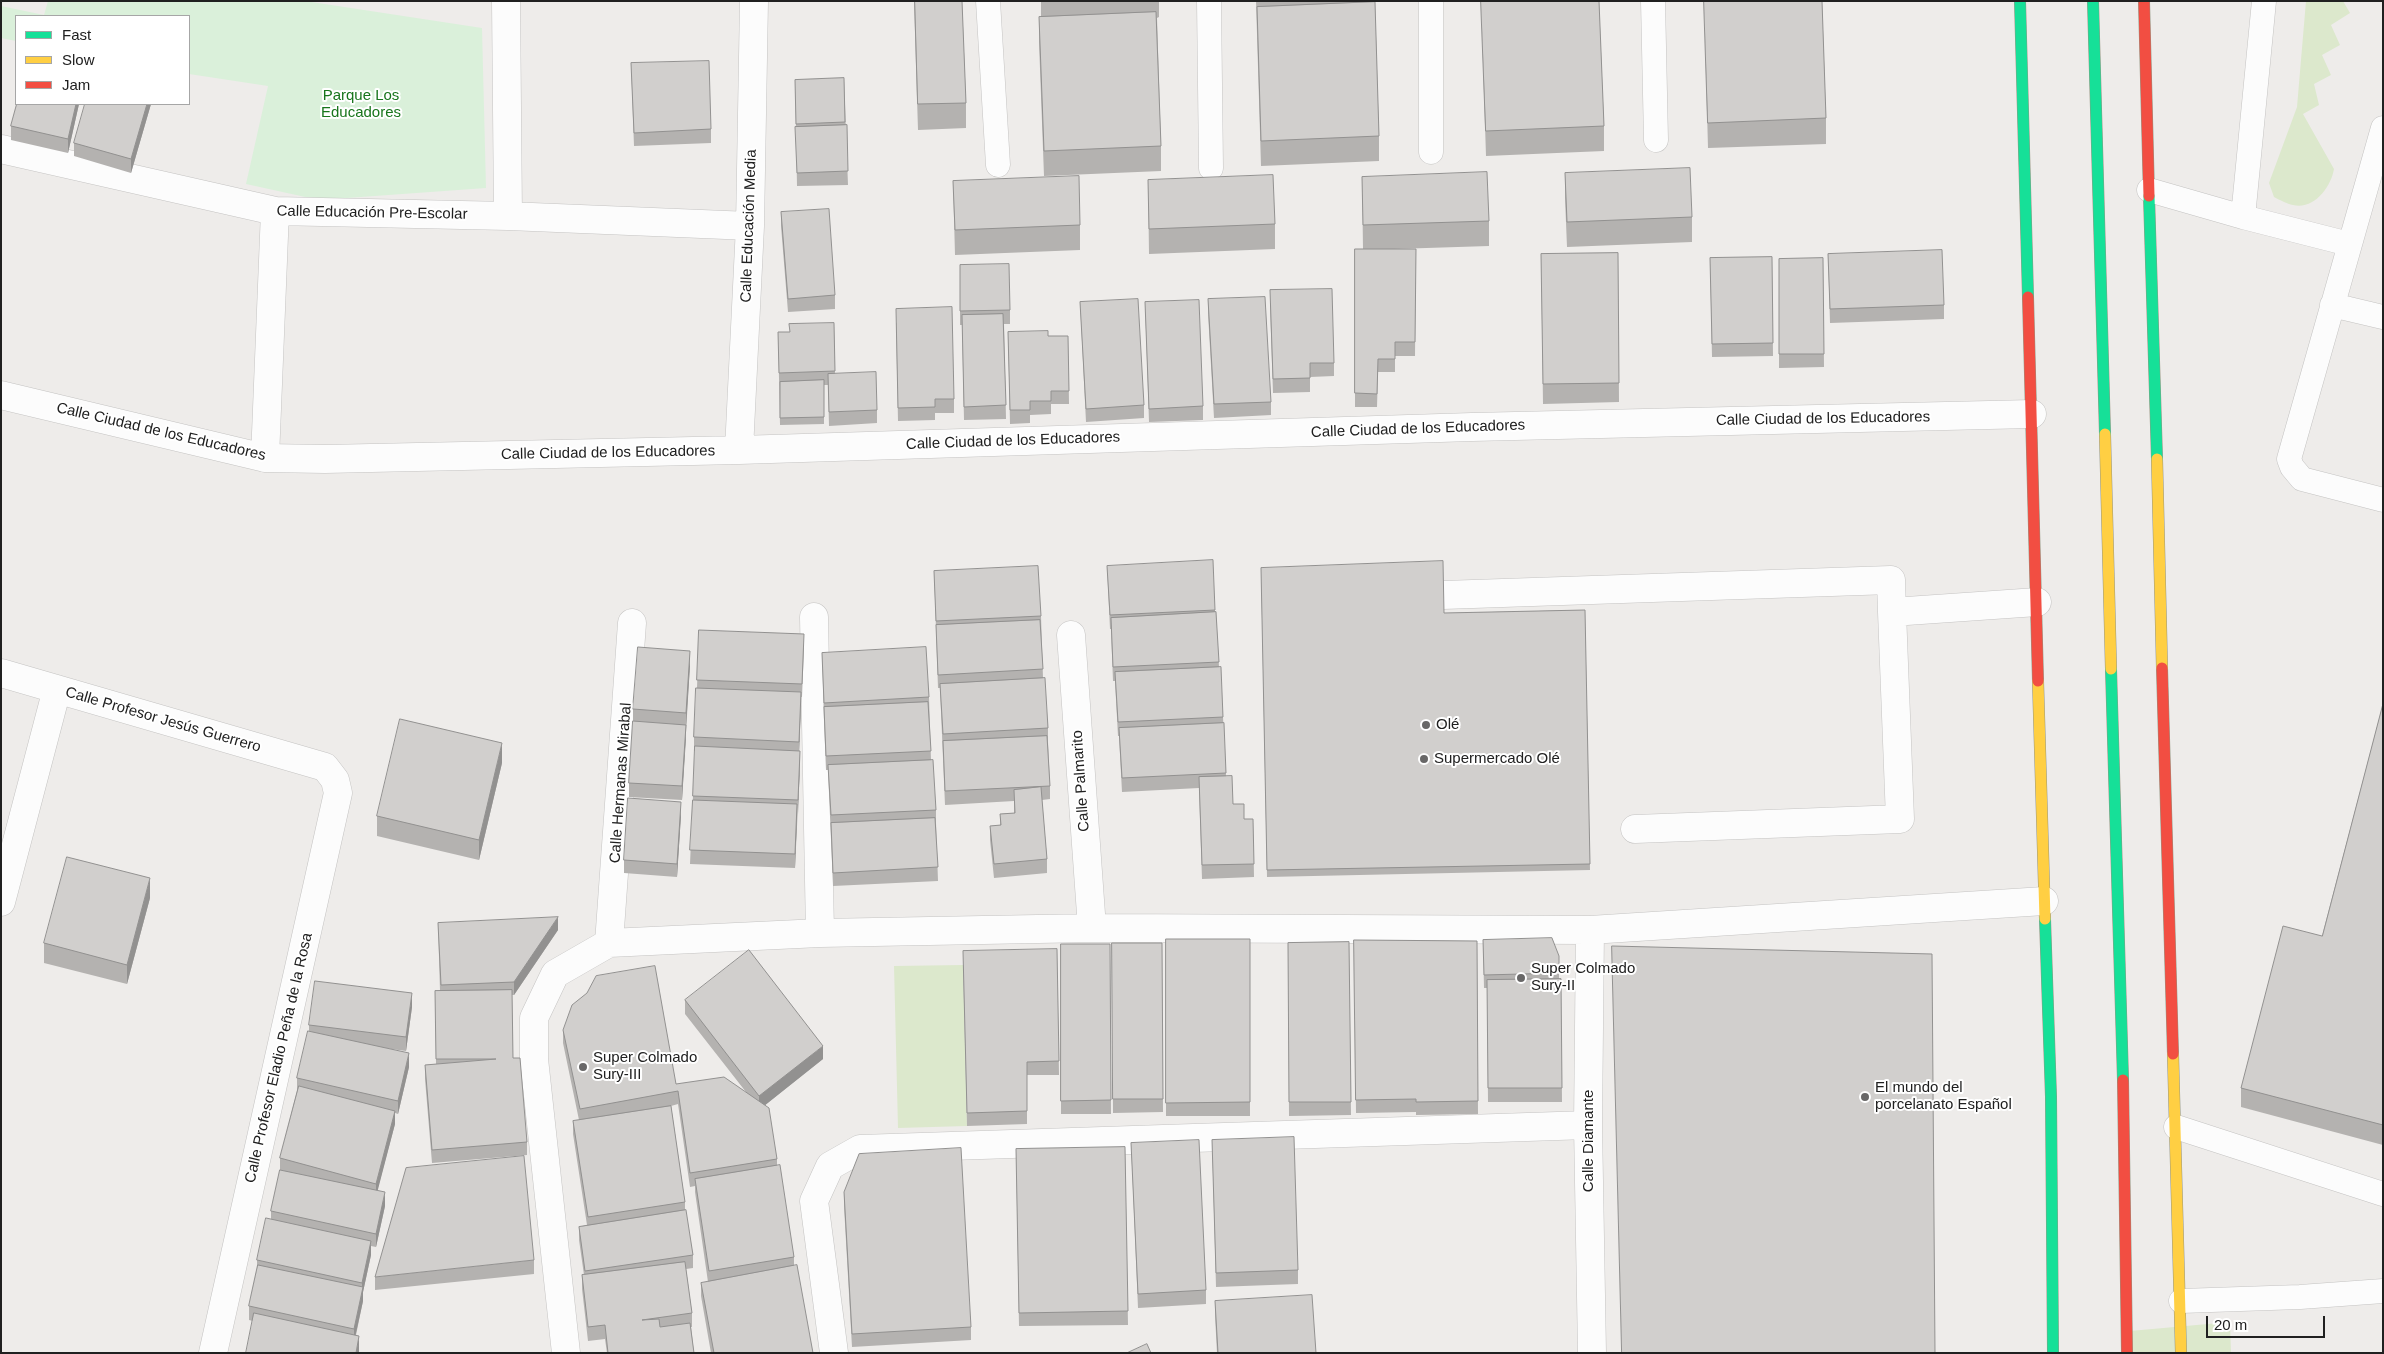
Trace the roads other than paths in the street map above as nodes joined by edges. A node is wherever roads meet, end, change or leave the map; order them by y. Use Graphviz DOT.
graph roads {
  1 [pos="506,1"];
  2 [pos="754,1"];
  3 [pos="988,1"];
  4 [pos="1209,1"];
  5 [pos="1431,1"];
  6 [pos="1653,1"];
  7 [pos="2020,1"];
  8 [pos="2093,1"];
  9 [pos="2144,1"];
  10 [pos="2264,1"];
  11 [pos="2383,128"];
  12 [pos="1656,140"];
  13 [pos="1,149"];
  14 [pos="1431,152"];
  15 [pos="998,165"];
  16 [pos="1211,168"];
  17 [pos="2150,190"];
  18 [pos="274,211"];
  19 [pos="508,216"];
  20 [pos="2243,217"];
  21 [pos="750,226"];
  22 [pos="2349,244"];
  23 [pos="2332,305"];
  24 [pos="2383,317"];
  25 [pos="1,395"];
  26 [pos="2032,414"];
  27 [pos="739,450"];
  28 [pos="265,458"];
  29 [pos="2383,500"];
  30 [pos="1444,596"];
  31 [pos="2036,602"];
  32 [pos="1892,612"];
  33 [pos="814,617"];
  34 [pos="632,623"];
  35 [pos="1071,635"];
  36 [pos="1,673"];
  37 [pos="57,689"];
  38 [pos="325,767"];
  39 [pos="1635,829"];
  40 [pos="2044,901"];
  41 [pos="1,902"];
  42 [pos="1092,928"];
  43 [pos="1590,930"];
  44 [pos="820,933"];
  45 [pos="610,943"];
  46 [pos="1588,1125"];
  47 [pos="2176,1127"];
  48 [pos="2383,1194"];
  49 [pos="2383,1291"];
  50 [pos="2181,1301"];
  51 [pos="213,1353"];
  52 [pos="566,1353"];
  53 [pos="834,1353"];
  54 [pos="1592,1353"];
  55 [pos="2053,1353"];
  56 [pos="2127,1353"];
  57 [pos="2182,1353"];
  1 -- 19 [label="street"];
  2 -- 21 [label="street, Calle Educación Media"];
  3 -- 15 [label="lane"];
  4 -- 16 [label="lane"];
  5 -- 14 [label="lane"];
  6 -- 12 [label="lane"];
  7 -- 26 [label="main road"];
  8 -- 56 [label="main road"];
  9 -- 17 [label="main road"];
  10 -- 20 [label="lane"];
  11 -- 22 [label="lane"];
  13 -- 18 [label="street, Calle Educación Pre-Escolar"];
  17 -- 20 [label="lane"];
  17 -- 47 [label="main road"];
  18 -- 19 [label="street, Calle Educación Pre-Escolar"];
  18 -- 28 [label="street"];
  19 -- 21 [label="street, Calle Educación Pre-Escolar"];
  20 -- 22 [label="lane"];
  21 -- 27 [label="street, Calle Educación Media"];
  22 -- 23 [label="lane"];
  23 -- 24 [label="lane"];
  23 -- 29 [label="lane"];
  25 -- 28 [label="street, Calle Ciudad de los Educadores"];
  26 -- 27 [label="street, Calle Ciudad de los Educadores"];
  26 -- 31 [label="main road"];
  27 -- 28 [label="street, Calle Ciudad de los Educadores"];
  30 -- 32 [label="street"];
  31 -- 32 [label="street"];
  31 -- 40 [label="main road"];
  32 -- 39 [label="street"];
  33 -- 44 [label="street"];
  34 -- 45 [label="street, Calle Hermanas Mirabal"];
  35 -- 42 [label="street, Calle Palmarito"];
  36 -- 37 [label="street, Calle Profesor Jesús Guerrero"];
  37 -- 38 [label="street, Calle Profesor Jesús Guerrero"];
  37 -- 41 [label="street"];
  38 -- 51 [label="street, Calle Profesor Eladio Peña de la Rosa"];
  40 -- 43 [label="street"];
  40 -- 55 [label="main road"];
  42 -- 43 [label="street"];
  42 -- 44 [label="street"];
  43 -- 46 [label="street, Calle Diamante"];
  44 -- 45 [label="street"];
  45 -- 52 [label="street"];
  46 -- 53 [label="street"];
  46 -- 54 [label="street, Calle Diamante"];
  47 -- 48 [label="lane"];
  47 -- 50 [label="main road"];
  49 -- 50 [label="lane"];
  50 -- 57 [label="main road"];
}
